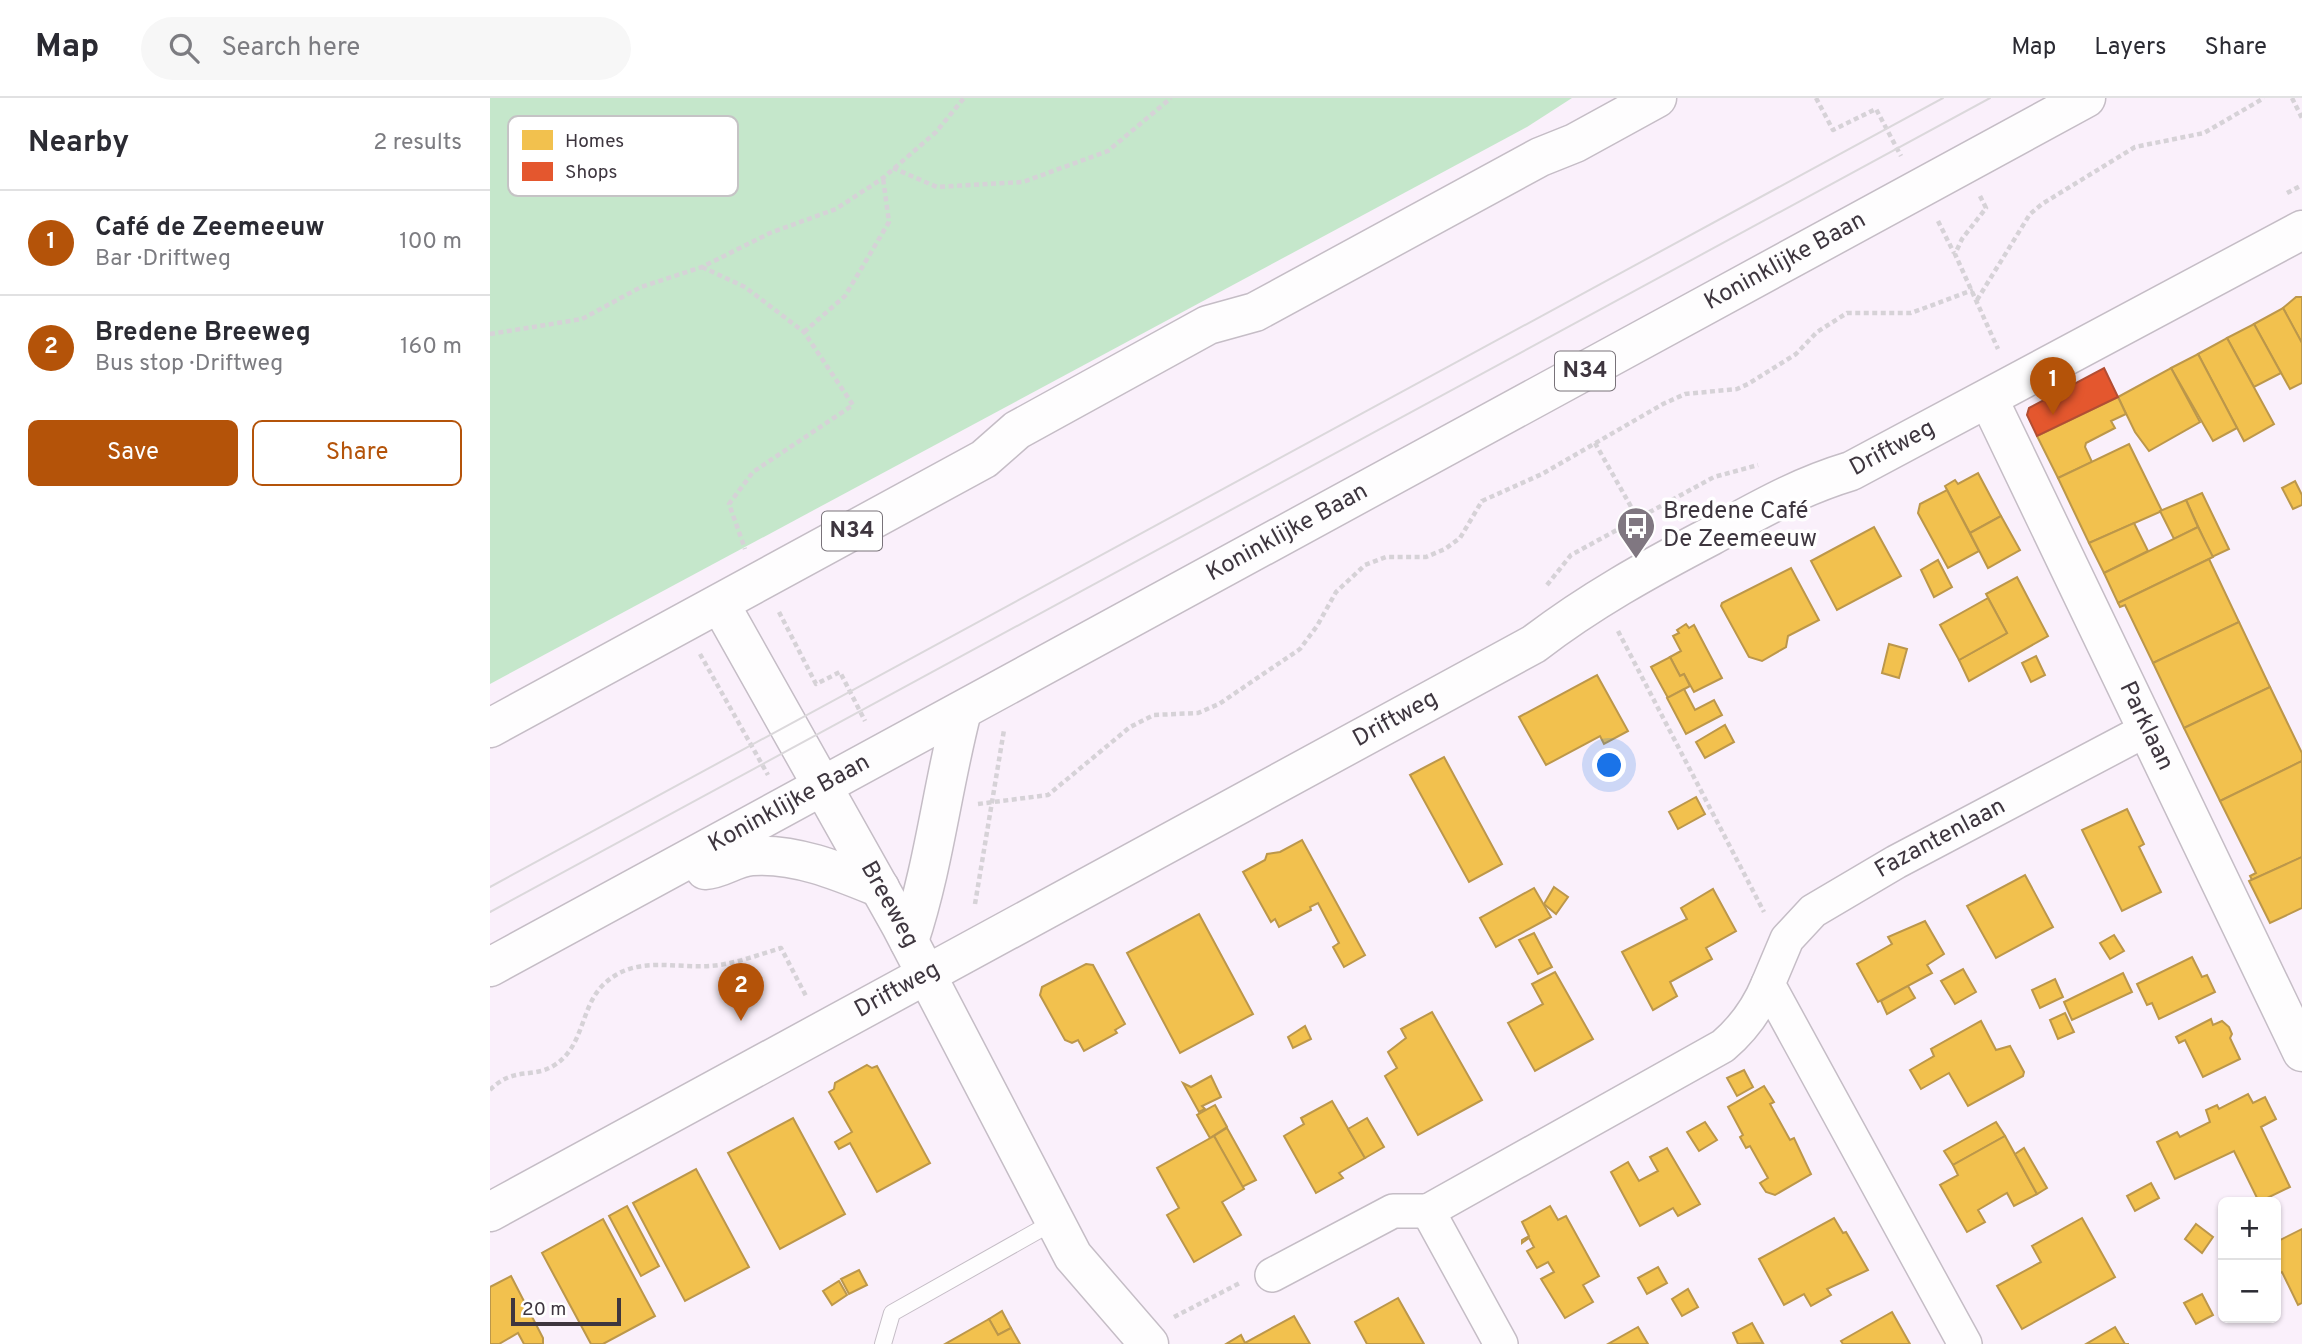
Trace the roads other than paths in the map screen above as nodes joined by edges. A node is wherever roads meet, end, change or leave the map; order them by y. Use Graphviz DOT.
graph roads {
  1 [pos="1657,98"];
  2 [pos="2086,98"];
  3 [pos="2302,230"];
  4 [pos="1989,400"];
  5 [pos="720,604"];
  6 [pos="962,711"];
  7 [pos="490,727"];
  8 [pos="2146,730"];
  9 [pos="823,787"];
  10 [pos="669,871"];
  11 [pos="880,888"];
  12 [pos="917,958"];
  13 [pos="490,967"];
  14 [pos="1768,984"];
  15 [pos="2302,1052"];
  16 [pos="1428,1211"];
  17 [pos="490,1212"];
  18 [pos="1055,1221"];
  19 [pos="1272,1275"];
  20 [pos="1145,1339"];
  21 [pos="883,1344"];
  22 [pos="1501,1344"];
  23 [pos="1965,1344"];
  1 -- 5 [label="main road, N34"];
  2 -- 6 [label="main road, Koninklijke Baan / N34"];
  3 -- 4 [label="main road, Driftweg"];
  4 -- 8 [label="main road, Parklaan"];
  4 -- 12 [label="main road, Driftweg"];
  5 -- 7 [label="main road, N34"];
  5 -- 9 [label="main road, Breeweg"];
  6 -- 9 [label="main road, Koninklijke Baan / N34"];
  6 -- 12 [label="main road"];
  8 -- 14 [label="street, Fazantenlaan"];
  8 -- 15 [label="main road, Parklaan"];
  9 -- 10 [label="main road, Koninklijke Baan / N34"];
  9 -- 11 [label="main road, Breeweg"];
  10 -- 11 [label="main road"];
  10 -- 13 [label="main road, Koninklijke Baan / N34"];
  11 -- 12 [label="main road, Breeweg"];
  12 -- 17 [label="main road, Driftweg"];
  12 -- 18 [label="main road, Breeweg"];
  14 -- 16 [label="street, Fazantenlaan"];
  14 -- 23 [label="street"];
  16 -- 19 [label="street, Fazantenlaan"];
  16 -- 22 [label="street"];
  18 -- 20 [label="main road, Breeweg"];
  18 -- 21 [label="lane"];
}
